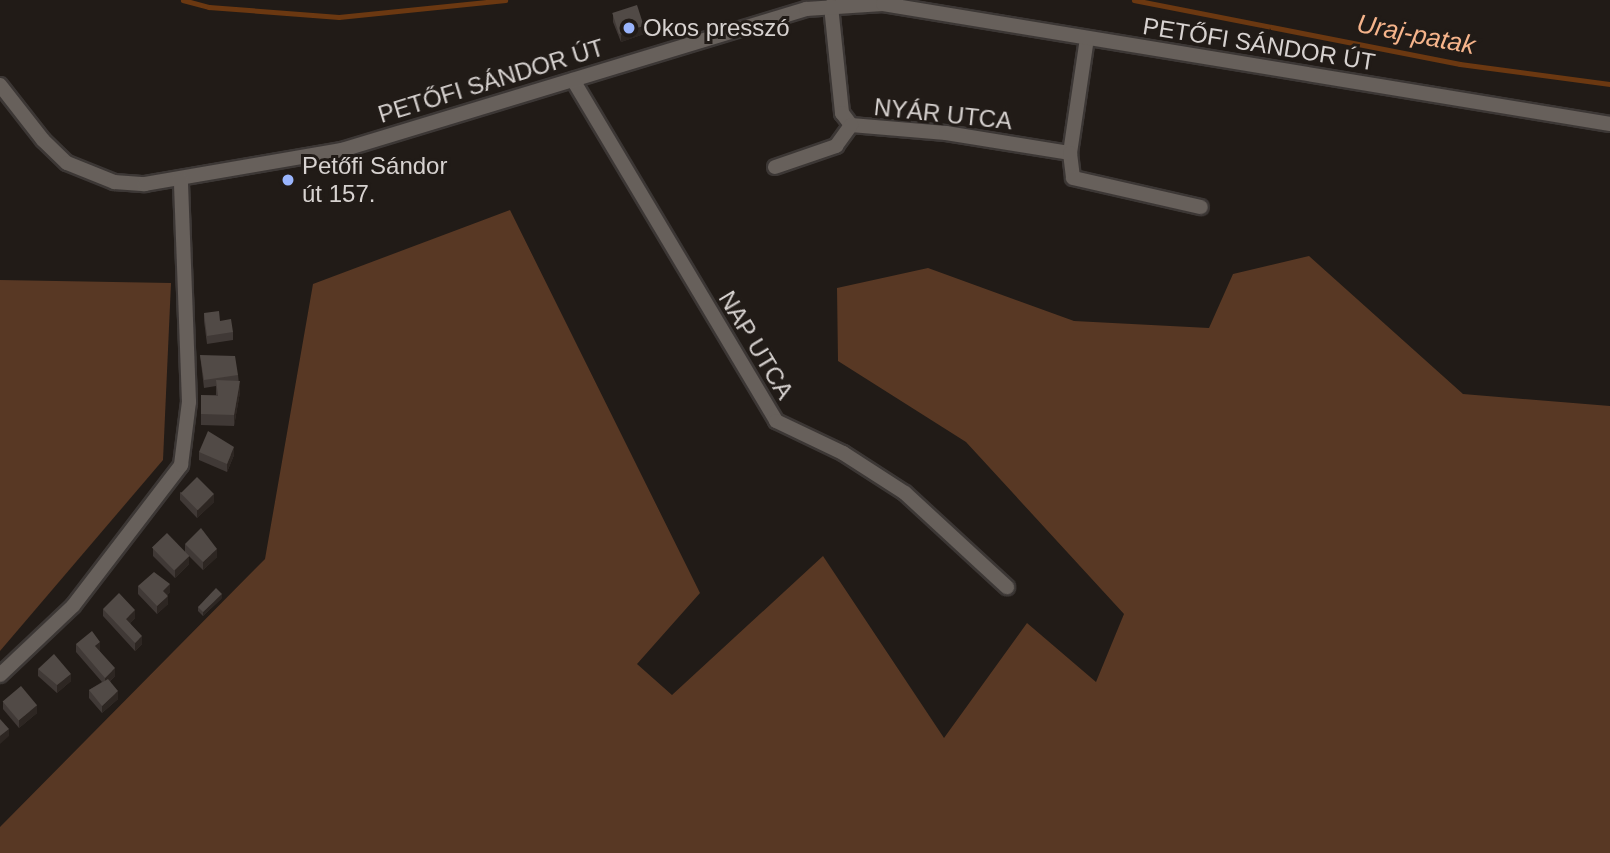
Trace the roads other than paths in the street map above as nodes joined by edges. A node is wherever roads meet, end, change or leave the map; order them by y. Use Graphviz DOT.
graph roads {
  1 [pos="831,6"];
  2 [pos="1087,38"];
  3 [pos="573,80"];
  4 [pos="0,85"];
  5 [pos="1610,124"];
  6 [pos="851,125"];
  7 [pos="1070,153"];
  8 [pos="775,167"];
  9 [pos="181,180"];
  10 [pos="1201,207"];
  11 [pos="1007,587"];
  12 [pos="0,675"];
  1 -- 2 [label="street, PETŐFI SÁNDOR ÚT"];
  1 -- 3 [label="street, PETŐFI SÁNDOR ÚT"];
  1 -- 6 [label="street, NYÁR UTCA"];
  2 -- 5 [label="street, PETŐFI SÁNDOR ÚT"];
  2 -- 7 [label="street"];
  3 -- 9 [label="street, PETŐFI SÁNDOR ÚT"];
  3 -- 11 [label="street, NAP UTCA"];
  4 -- 9 [label="street, PETŐFI SÁNDOR ÚT"];
  6 -- 7 [label="street, NYÁR UTCA"];
  6 -- 8 [label="street"];
  7 -- 10 [label="street"];
  9 -- 12 [label="street"];
}
